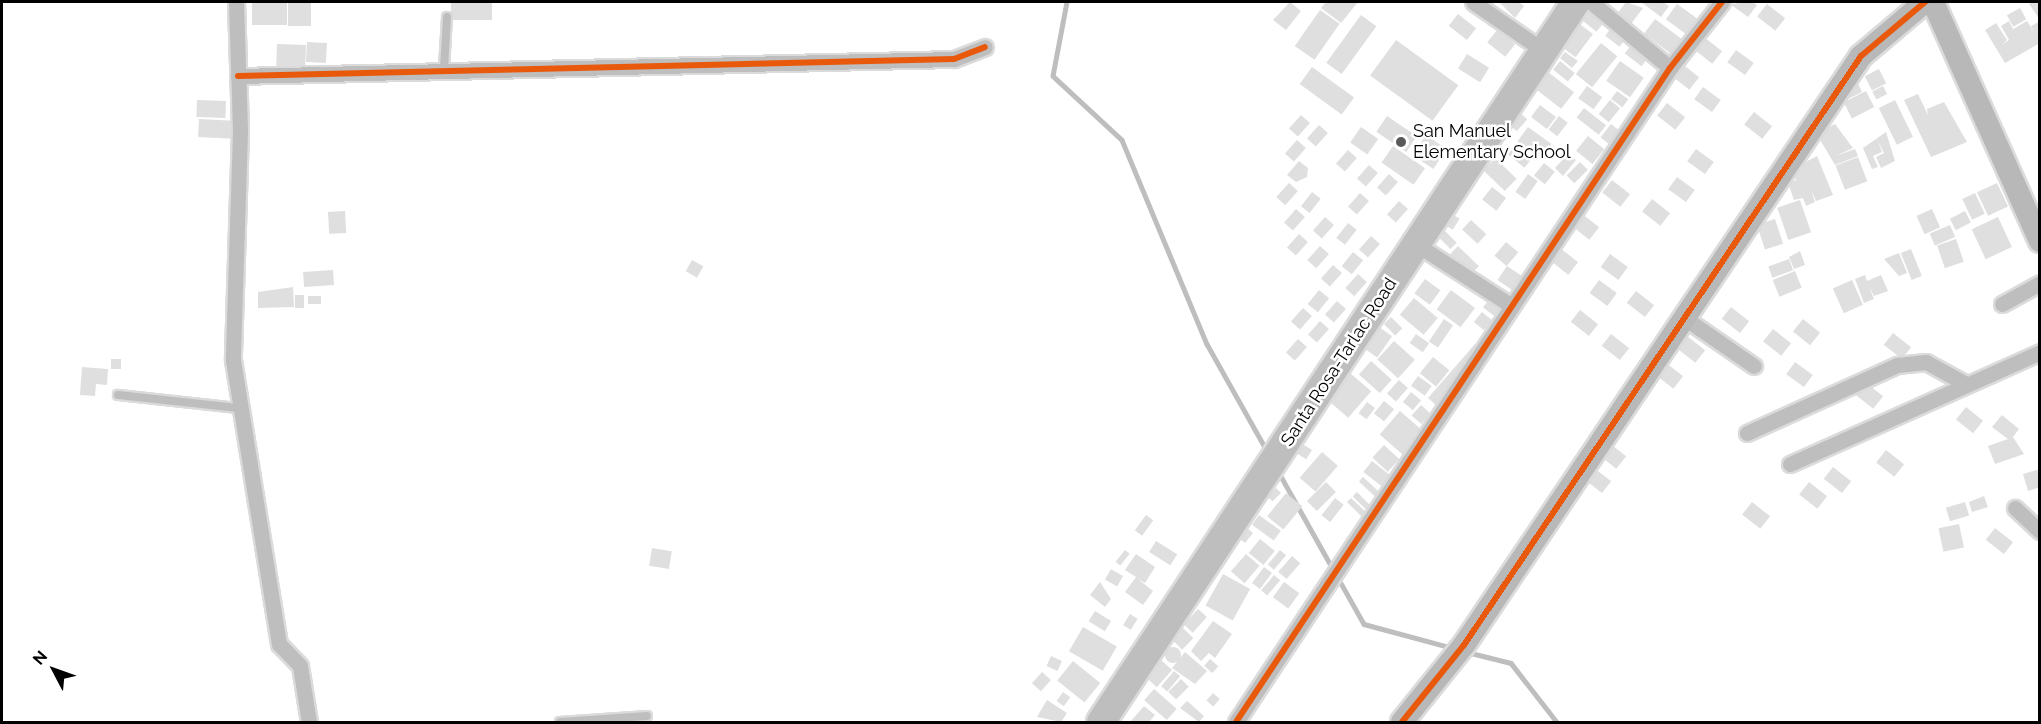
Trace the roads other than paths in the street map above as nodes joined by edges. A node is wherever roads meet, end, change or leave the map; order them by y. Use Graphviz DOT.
graph roads {
  1 [pos="236,2"];
  2 [pos="1473,2"];
  3 [pos="1576,2"];
  4 [pos="1591,2"];
  5 [pos="1722,2"];
  6 [pos="1925,2"];
  7 [pos="1933,2"];
  8 [pos="447,17"];
  9 [pos="985,47"];
  10 [pos="1544,51"];
  11 [pos="444,68"];
  12 [pos="1670,68"];
  13 [pos="238,76"];
  14 [pos="2040,241"];
  15 [pos="1416,244"];
  16 [pos="2040,283"];
  17 [pos="2002,304"];
  18 [pos="1512,306"];
  19 [pos="1683,317"];
  20 [pos="2040,352"];
  21 [pos="1754,366"];
  22 [pos="1966,384"];
  23 [pos="118,395"];
  24 [pos="238,408"];
  25 [pos="1747,433"];
  26 [pos="1790,464"];
  27 [pos="2015,508"];
  28 [pos="2040,531"];
  29 [pos="647,716"];
  30 [pos="309,723"];
  31 [pos="560,723"];
  32 [pos="1101,723"];
  33 [pos="1236,723"];
  34 [pos="1402,723"];
  1 -- 13 [label="street"];
  2 -- 10 [label="street"];
  3 -- 10 [label="highway, Santa Rosa-Tarlac Road"];
  4 -- 12 [label="street"];
  5 -- 12 [label="street"];
  6 -- 19 [label="street"];
  7 -- 14 [label="street"];
  8 -- 11 [label="lane"];
  9 -- 11 [label="street"];
  10 -- 15 [label="highway, Santa Rosa-Tarlac Road"];
  11 -- 13 [label="street"];
  12 -- 18 [label="street"];
  13 -- 24 [label="street"];
  15 -- 18 [label="street"];
  15 -- 32 [label="highway, Santa Rosa-Tarlac Road"];
  16 -- 17 [label="street"];
  18 -- 33 [label="street"];
  19 -- 21 [label="street"];
  19 -- 34 [label="street"];
  20 -- 22 [label="street"];
  22 -- 25 [label="street"];
  22 -- 26 [label="street"];
  23 -- 24 [label="lane"];
  24 -- 30 [label="street"];
  27 -- 28 [label="street"];
  29 -- 31 [label="lane"];
}
